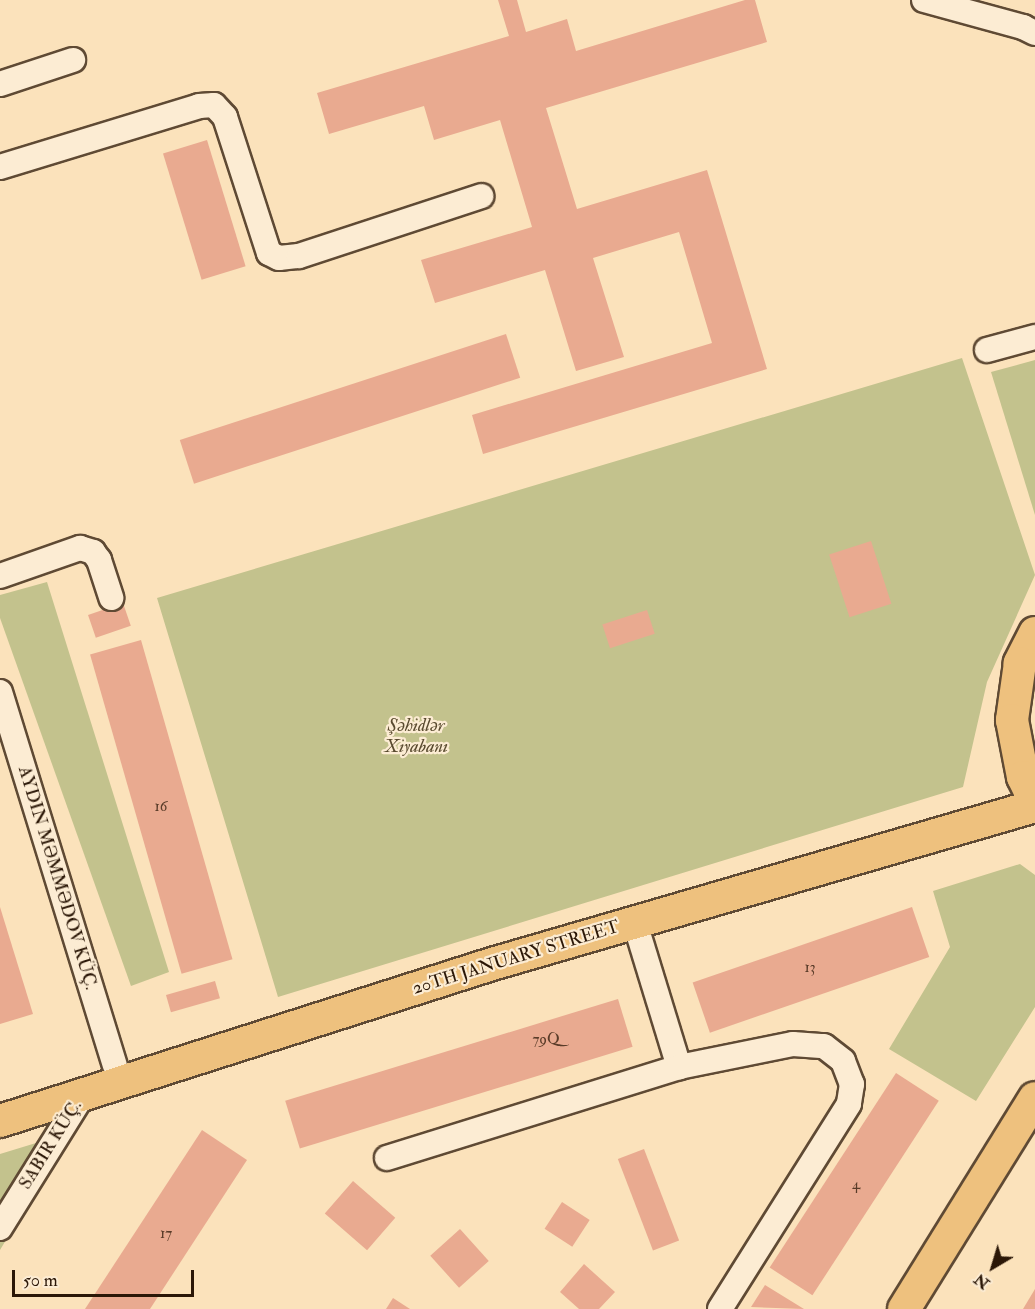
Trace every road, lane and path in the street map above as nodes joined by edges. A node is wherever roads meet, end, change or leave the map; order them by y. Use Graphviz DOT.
graph roads {
  1 [pos="924,0"];
  2 [pos="1035,33"];
  3 [pos="73,60"];
  4 [pos="0,84"];
  5 [pos="0,167"];
  6 [pos="481,196"];
  7 [pos="1035,337"];
  8 [pos="987,350"];
  9 [pos="0,576"];
  10 [pos="111,598"];
  11 [pos="1035,633"];
  12 [pos="0,692"];
  13 [pos="1035,804"];
  14 [pos="635,923"];
  15 [pos="115,1065"];
  16 [pos="679,1067"];
  17 [pos="84,1093"];
  18 [pos="1035,1098"];
  19 [pos="0,1121"];
  20 [pos="387,1158"];
  21 [pos="0,1228"];
  22 [pos="720,1309"];
  23 [pos="904,1309"];
  1 -- 2 [label="street"];
  3 -- 4 [label="street"];
  5 -- 6 [label="street"];
  7 -- 8 [label="street"];
  9 -- 10 [label="street"];
  11 -- 13 [label="main road"];
  12 -- 15 [label="street"];
  13 -- 14 [label="main road, 20TH JANUARY STREET"];
  14 -- 16 [label="street"];
  14 -- 17 [label="main road, 20TH JANUARY STREET"];
  16 -- 20 [label="street"];
  16 -- 22 [label="street"];
  17 -- 19 [label="main road, 20TH JANUARY STREET"];
  17 -- 21 [label="street, SABIR KÜÇ."];
  18 -- 23 [label="main road"];
}
